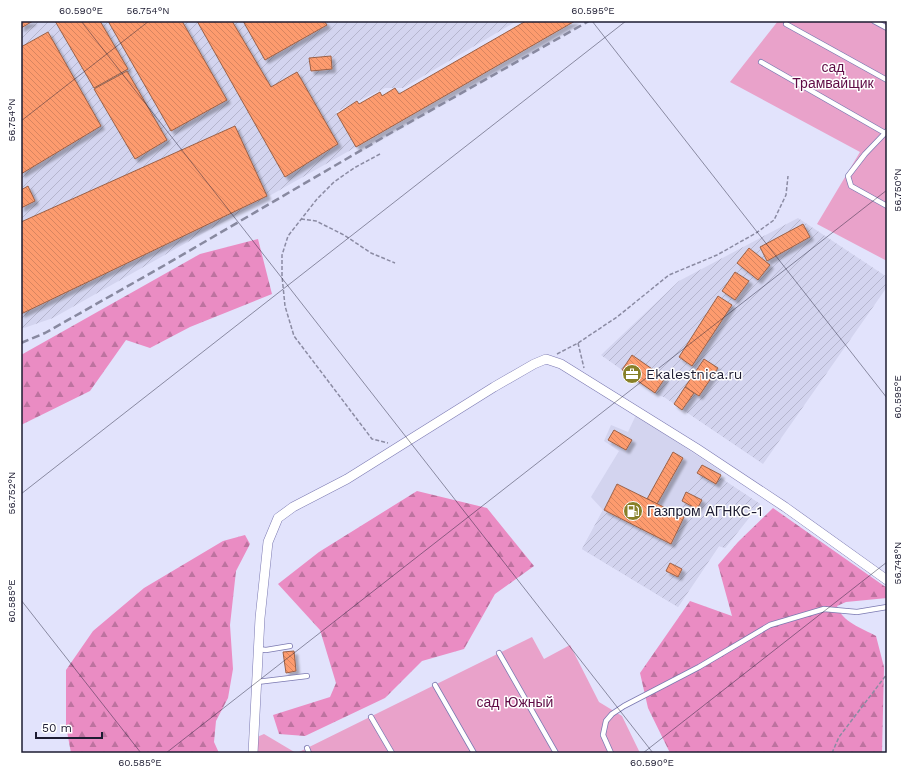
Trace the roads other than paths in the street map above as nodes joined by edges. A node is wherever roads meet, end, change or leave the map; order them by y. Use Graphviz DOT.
graph roads {
  1 [pos="874,21"];
  2 [pos="786,24"];
  3 [pos="887,28"];
  4 [pos="761,62"];
  5 [pos="887,80"];
  6 [pos="886,132"];
  7 [pos="887,206"];
  8 [pos="887,580"];
  9 [pos="887,607"];
  10 [pos="290,646"];
  11 [pos="258,649"];
  12 [pos="500,653"];
  13 [pos="307,676"];
  14 [pos="256,682"];
  15 [pos="435,685"];
  16 [pos="371,716"];
  17 [pos="253,753"];
  18 [pos="392,753"];
  19 [pos="474,753"];
  20 [pos="556,753"];
  21 [pos="611,753"];
  1 -- 3 [label="lane"];
  2 -- 5 [label="lane"];
  4 -- 6 [label="lane"];
  6 -- 7 [label="lane"];
  8 -- 11 [label="street"];
  9 -- 21 [label="lane"];
  10 -- 11 [label="lane"];
  11 -- 14 [label="street"];
  12 -- 20 [label="lane"];
  13 -- 14 [label="lane"];
  14 -- 17 [label="street"];
  15 -- 19 [label="lane"];
  16 -- 18 [label="lane"];
}
